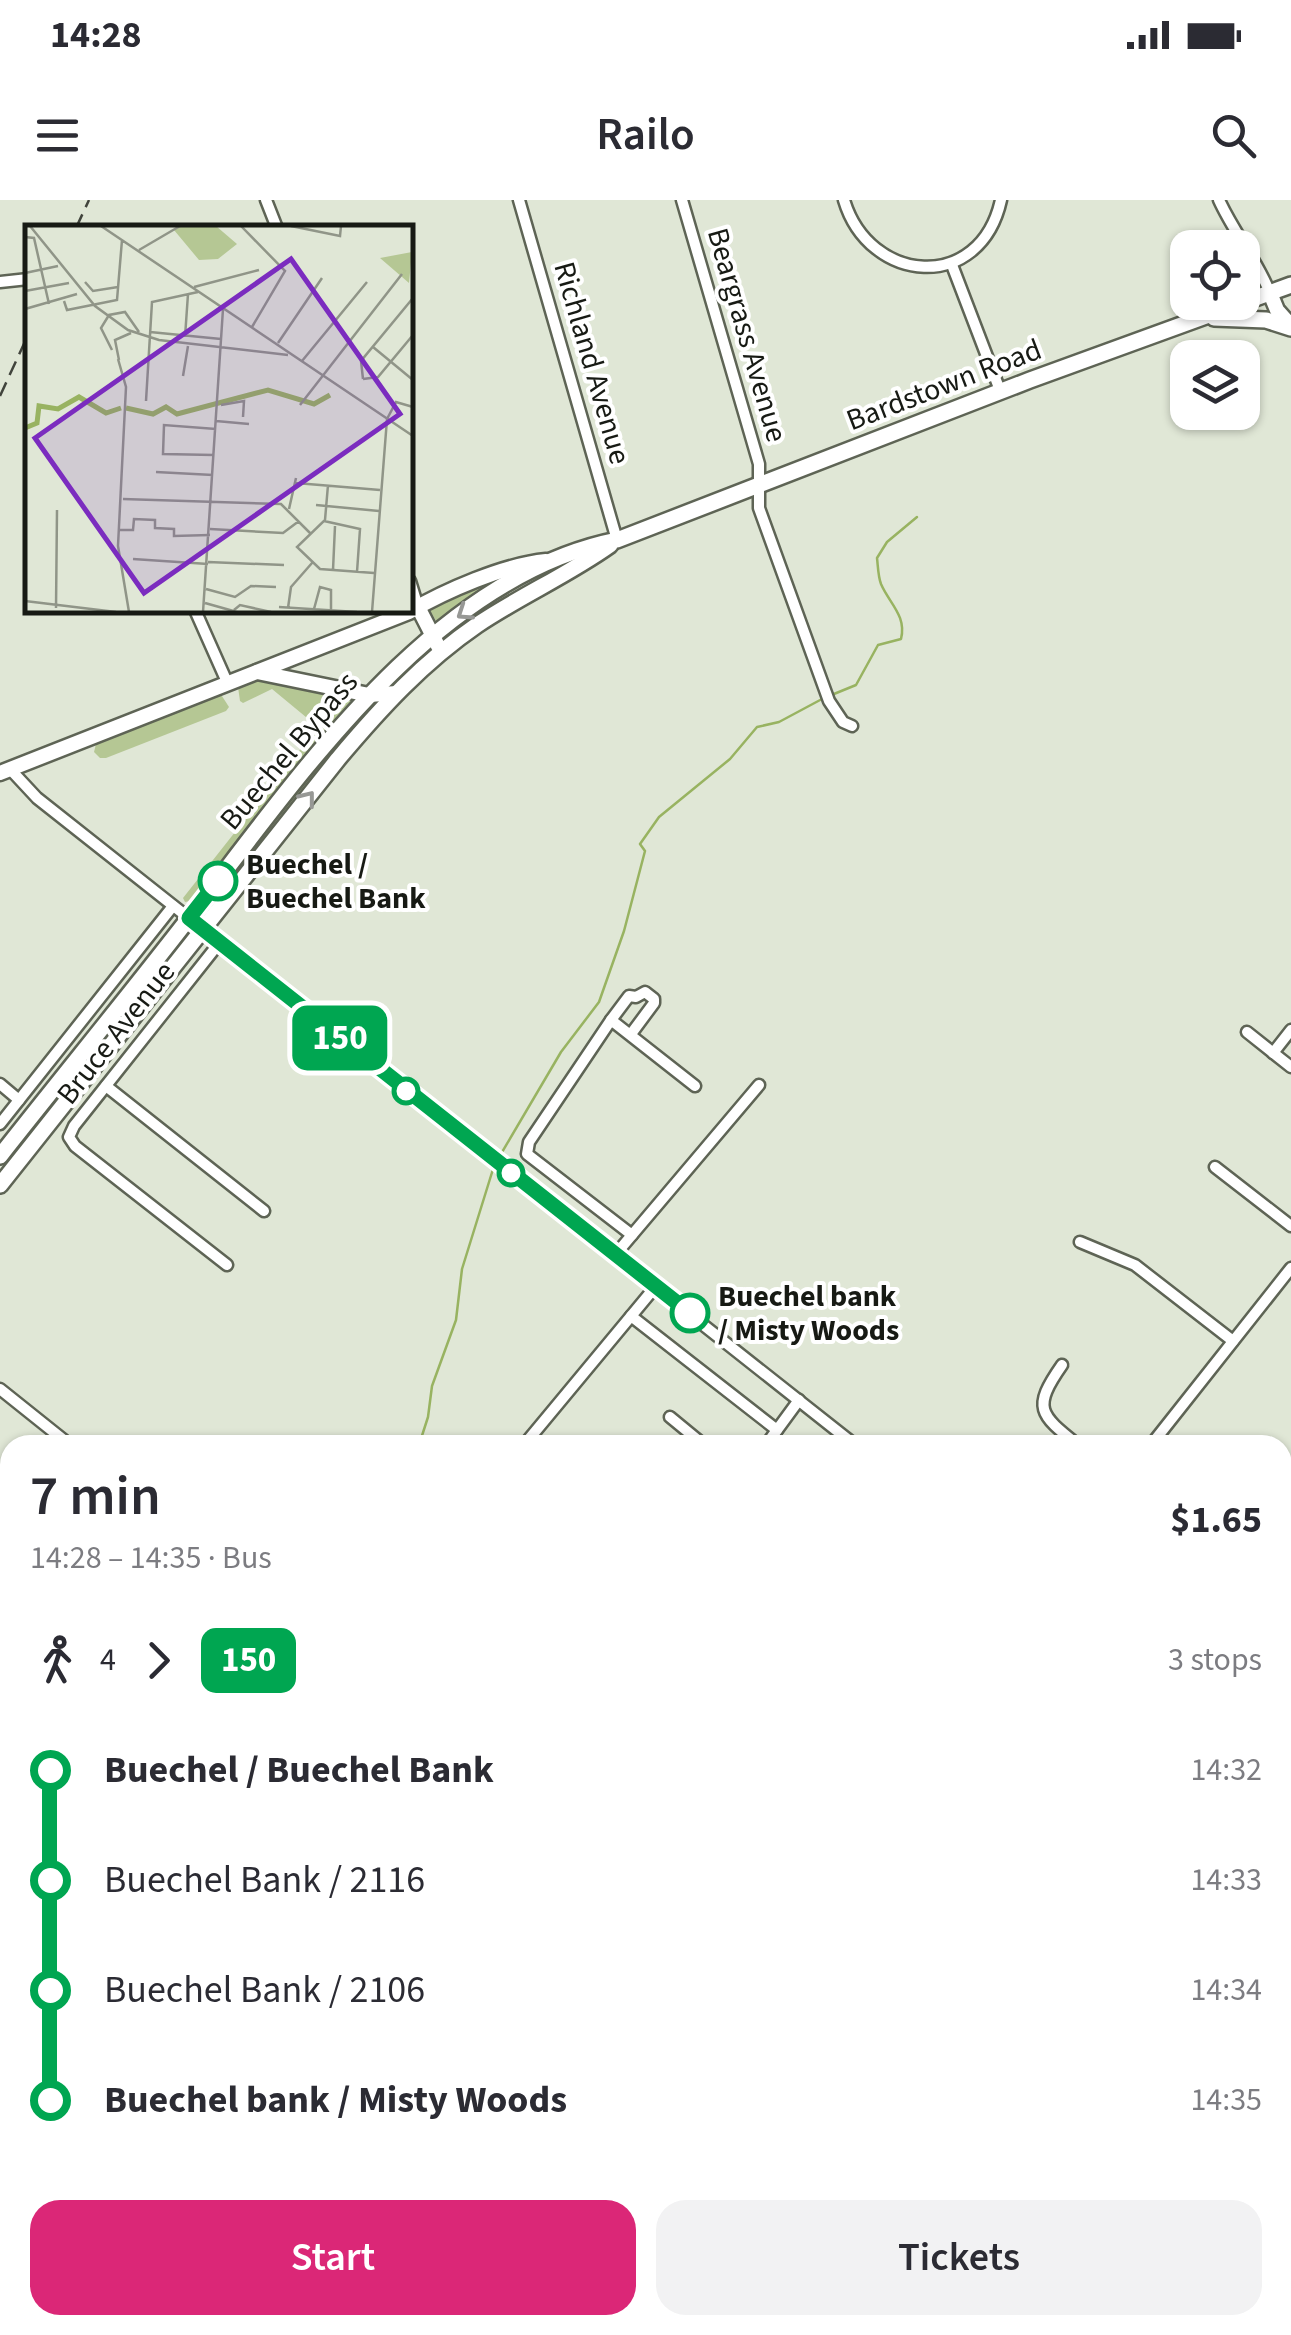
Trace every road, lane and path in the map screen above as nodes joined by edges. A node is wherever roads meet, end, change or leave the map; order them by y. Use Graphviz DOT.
graph roads {
  1 [pos="266,200"];
  2 [pos="519,200"];
  3 [pos="682,200"];
  4 [pos="844,200"];
  5 [pos="1000,200"];
  6 [pos="1219,200"];
  7 [pos="276,225"];
  8 [pos="952,266"];
  9 [pos="25,279"];
  10 [pos="0,282"];
  11 [pos="1291,285"];
  12 [pos="1270,293"];
  13 [pos="1260,297"];
  14 [pos="1197,320"];
  15 [pos="1260,320"];
  16 [pos="1291,327"];
  17 [pos="1000,393"];
  18 [pos="759,485"];
  19 [pos="617,540"];
  20 [pos="570,550"];
  21 [pos="546,560"];
  22 [pos="579,568"];
  23 [pos="412,587"];
  24 [pos="418,607"];
  25 [pos="412,609"];
  26 [pos="196,612"];
  27 [pos="406,612"];
  28 [pos="437,645"];
  29 [pos="256,672"];
  30 [pos="227,682"];
  31 [pos="396,693"];
  32 [pos="369,694"];
  33 [pos="852,726"];
  34 [pos="340,729"];
  35 [pos="352,742"];
  36 [pos="5,771"];
  37 [pos="173,906"];
  38 [pos="196,924"];
  39 [pos="220,942"];
  40 [pos="611,1020"];
  41 [pos="1291,1030"];
  42 [pos="1246,1032"];
  43 [pos="630,1034"];
  44 [pos="1273,1052"];
  45 [pos="1291,1067"];
  46 [pos="0,1084"];
  47 [pos="759,1085"];
  48 [pos="106,1086"];
  49 [pos="695,1086"];
  50 [pos="19,1100"];
  51 [pos="0,1124"];
  52 [pos="0,1156"];
  53 [pos="1215,1167"];
  54 [pos="0,1184"];
  55 [pos="264,1211"];
  56 [pos="1291,1226"];
  57 [pos="632,1234"];
  58 [pos="1080,1242"];
  59 [pos="616,1255"];
  60 [pos="227,1265"];
  61 [pos="1291,1268"];
  62 [pos="656,1286"];
  63 [pos="631,1316"];
  64 [pos="1233,1341"];
  65 [pos="1062,1366"];
  66 [pos="0,1390"];
  67 [pos="799,1400"];
  68 [pos="670,1417"];
  69 [pos="777,1430"];
  70 [pos="57,1435"];
  71 [pos="532,1435"];
  72 [pos="692,1435"];
  73 [pos="773,1435"];
  74 [pos="843,1435"];
  75 [pos="1066,1435"];
  76 [pos="1159,1435"];
  1 -- 7 [label="street"];
  2 -- 19 [label="street, Richland Avenue"];
  3 -- 18 [label="street, Beargrass Avenue"];
  4 -- 8 [label="street"];
  5 -- 8 [label="street"];
  6 -- 12 [label="street"];
  8 -- 17 [label="street"];
  9 -- 10 [label="street"];
  11 -- 12 [label="main road, Bardstown Road"];
  12 -- 13 [label="main road, Bardstown Road"];
  12 -- 16 [label="main road"];
  14 -- 17 [label="main road, Bardstown Road"];
  15 -- 16 [label="main road"];
  17 -- 18 [label="main road, Bardstown Road"];
  18 -- 19 [label="main road, Bardstown Road"];
  18 -- 33 [label="street, Beargrass Avenue"];
  19 -- 20 [label="main road, Bardstown Road"];
  19 -- 22 [label="main road, Bardstown Road"];
  20 -- 21 [label="main road, Bardstown Road"];
  20 -- 22 [label="main road"];
  21 -- 24 [label="main road, Bardstown Road"];
  21 -- 28 [label="main road, Buechel Bypass, one-way"];
  22 -- 28 [label="main road, Bardstown Road"];
  23 -- 24 [label="street"];
  24 -- 25 [label="main road, Bardstown Road"];
  24 -- 28 [label="main road"];
  26 -- 30 [label="street"];
  27 -- 29 [label="main road, Bardstown Road"];
  28 -- 31 [label="main road, Buechel Bypass"];
  28 -- 32 [label="main road, Buechel Bypass"];
  29 -- 30 [label="main road, Bardstown Road"];
  29 -- 32 [label="main road"];
  30 -- 36 [label="main road, Bardstown Road"];
  31 -- 32 [label="main road"];
  31 -- 35 [label="main road, Buechel Bypass"];
  32 -- 34 [label="main road, Buechel Bypass"];
  34 -- 35 [label="street"];
  34 -- 38 [label="main road, Buechel Bypass"];
  38 -- 35 [label="main road, Buechel Bypass, one-way"];
  36 -- 37 [label="street"];
  37 -- 38 [label="street"];
  37 -- 50 [label="street"];
  38 -- 39 [label="street"];
  38 -- 52 [label="main road, Buechel Bypass"];
  38 -- 54 [label="main road, Buechel Bypass"];
  39 -- 48 [label="street, Bruce Avenue"];
  39 -- 59 [label="street"];
  40 -- 43 [label="street"];
  40 -- 43 [label="street"];
  40 -- 57 [label="street"];
  41 -- 44 [label="street"];
  42 -- 44 [label="street"];
  43 -- 49 [label="street"];
  44 -- 45 [label="street"];
  46 -- 50 [label="street, Bruce Avenue"];
  47 -- 57 [label="street"];
  48 -- 55 [label="street"];
  48 -- 60 [label="street, Bruce Avenue"];
  50 -- 51 [label="street"];
  53 -- 56 [label="street"];
  57 -- 59 [label="street"];
  58 -- 64 [label="street"];
  59 -- 62 [label="street"];
  61 -- 64 [label="street"];
  62 -- 63 [label="street"];
  62 -- 67 [label="street"];
  63 -- 69 [label="street"];
  63 -- 71 [label="street"];
  64 -- 76 [label="street"];
  65 -- 75 [label="street"];
  66 -- 70 [label="street"];
  67 -- 69 [label="street"];
  67 -- 74 [label="street"];
  68 -- 72 [label="street"];
  69 -- 73 [label="street"];
}
